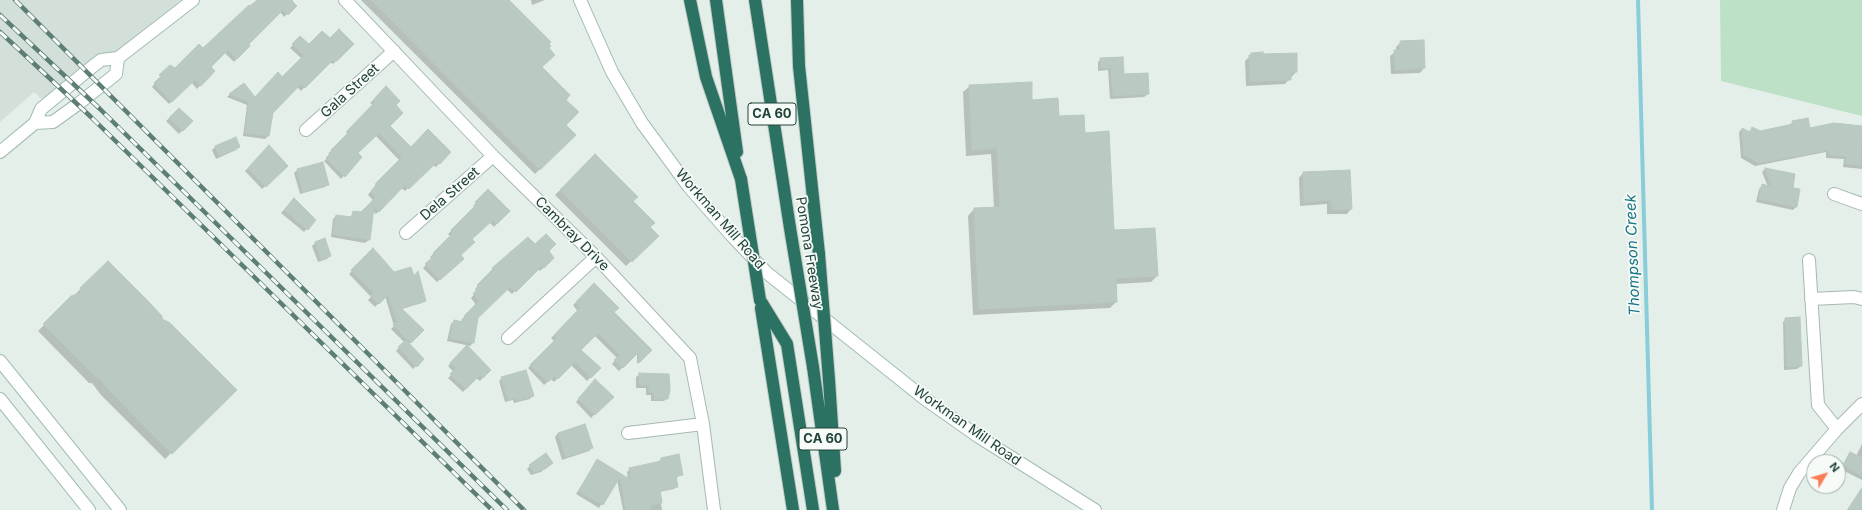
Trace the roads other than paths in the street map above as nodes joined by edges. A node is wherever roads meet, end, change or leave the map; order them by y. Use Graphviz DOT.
graph roads {
  1 [pos="193,0"];
  2 [pos="345,0"];
  3 [pos="580,0"];
  4 [pos="690,0"];
  5 [pos="716,0"];
  6 [pos="755,0"];
  7 [pos="797,0"];
  8 [pos="394,51"];
  9 [pos="118,58"];
  10 [pos="34,124"];
  11 [pos="306,130"];
  12 [pos="0,152"];
  13 [pos="493,156"];
  14 [pos="741,179"];
  15 [pos="1834,194"];
  16 [pos="1862,204"];
  17 [pos="406,233"];
  18 [pos="596,257"];
  19 [pos="1809,260"];
  20 [pos="1811,299"];
  21 [pos="1862,299"];
  22 [pos="760,300"];
  23 [pos="508,338"];
  24 [pos="0,361"];
  25 [pos="0,399"];
  26 [pos="1862,404"];
  27 [pos="703,424"];
  28 [pos="1838,429"];
  29 [pos="628,433"];
  30 [pos="89,510"];
  31 [pos="120,510"];
  32 [pos="714,510"];
  33 [pos="793,510"];
  34 [pos="813,510"];
  35 [pos="834,510"];
  36 [pos="838,510"];
  37 [pos="1095,510"];
  38 [pos="1783,510"];
  1 -- 9 [label="street"];
  2 -- 8 [label="street, Cambray Drive"];
  3 -- 37 [label="street, Workman Mill Road"];
  4 -- 14 [label="highway"];
  5 -- 14 [label="highway, CA 60"];
  6 -- 35 [label="highway, Pomona Freeway / CA 60, bridge"];
  7 -- 36 [label="highway, bridge"];
  8 -- 11 [label="street, Gala Street"];
  8 -- 13 [label="street, Cambray Drive"];
  9 -- 10 [label="street"];
  9 -- 10 [label="street"];
  10 -- 12 [label="street"];
  13 -- 17 [label="street, Dela Street"];
  13 -- 18 [label="street, Cambray Drive"];
  14 -- 22 [label="highway, CA 60, bridge"];
  15 -- 16 [label="street"];
  18 -- 23 [label="street"];
  18 -- 27 [label="street, Cambray Drive"];
  19 -- 20 [label="street"];
  20 -- 21 [label="street"];
  20 -- 28 [label="street"];
  22 -- 33 [label="highway, CA 60"];
  22 -- 34 [label="highway"];
  24 -- 31 [label="street"];
  25 -- 30 [label="street"];
  26 -- 28 [label="street"];
  27 -- 29 [label="street"];
  27 -- 32 [label="street, Cambray Drive"];
  28 -- 38 [label="street"];
}
